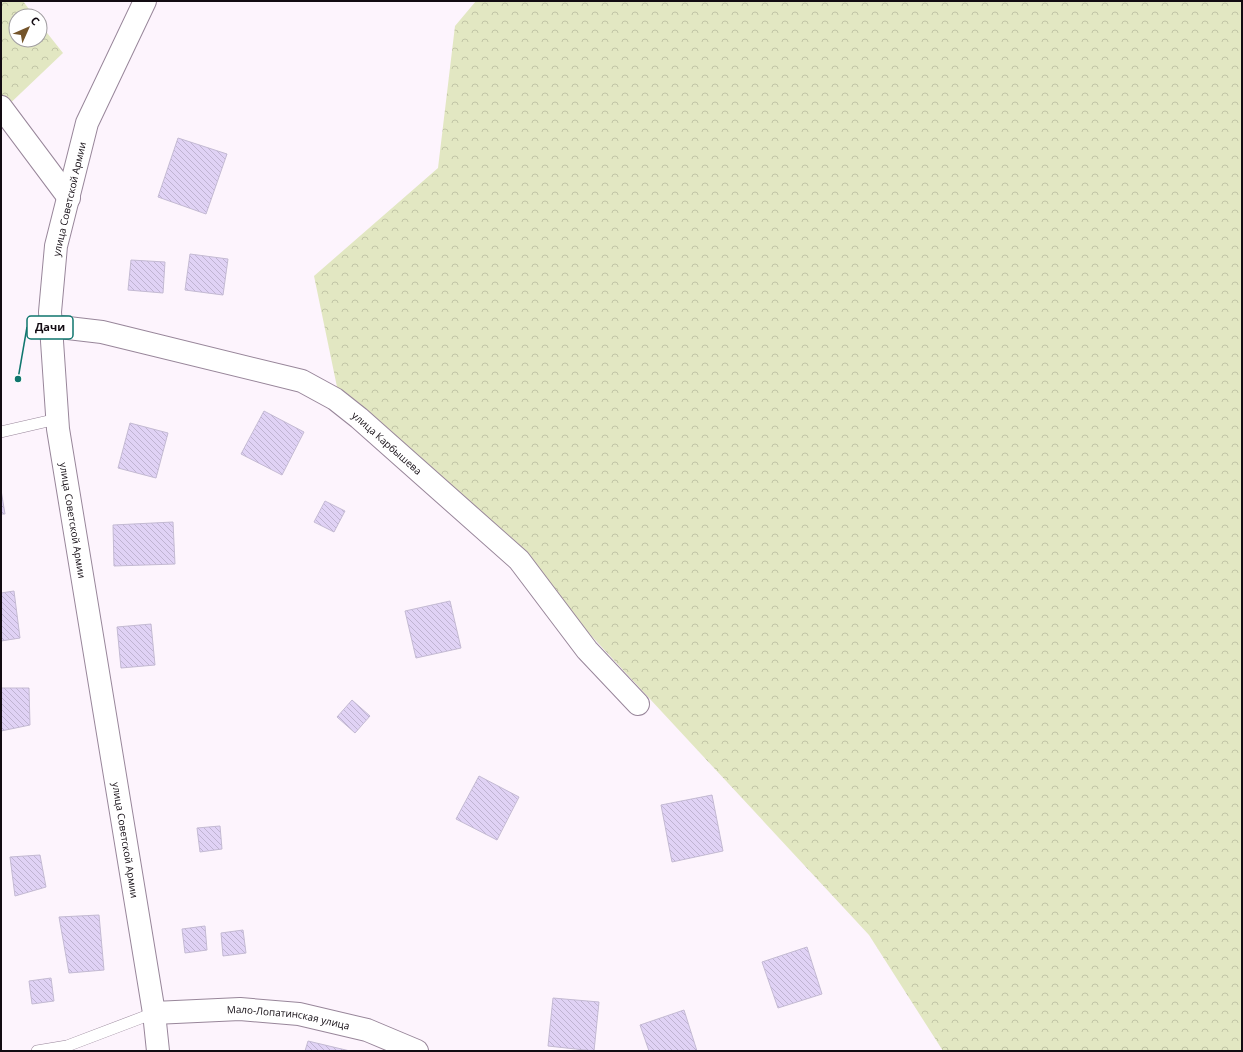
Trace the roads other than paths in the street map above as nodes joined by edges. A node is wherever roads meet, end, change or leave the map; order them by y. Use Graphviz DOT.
graph roads {
  1 [pos="146,1"];
  2 [pos="1,106"];
  3 [pos="68,198"];
  4 [pos="51,326"];
  5 [pos="57,419"];
  6 [pos="1,432"];
  7 [pos="638,704"];
  8 [pos="154,1013"];
  9 [pos="37,1051"];
  10 [pos="158,1051"];
  11 [pos="417,1051"];
  1 -- 3 [label="street, улица Советской Армии"];
  2 -- 3 [label="street"];
  3 -- 4 [label="street, улица Советской Армии"];
  4 -- 5 [label="street, улица Советской Армии"];
  4 -- 7 [label="street, улица Карбышева"];
  5 -- 6 [label="lane"];
  5 -- 8 [label="street, улица Советской Армии"];
  8 -- 9 [label="lane"];
  8 -- 10 [label="street, улица Советской Армии"];
  8 -- 11 [label="street, Мало-Лопатинская улица"];
}
